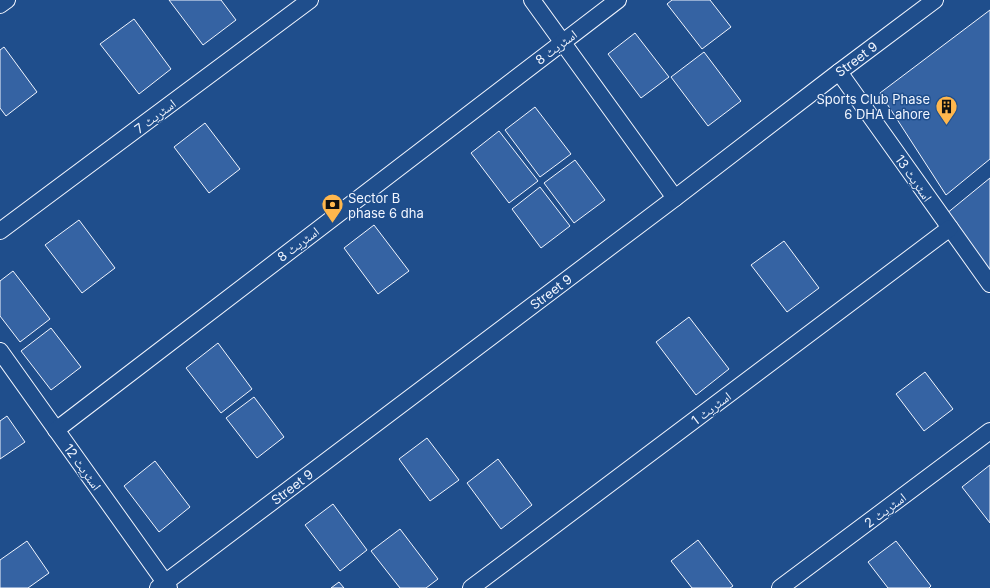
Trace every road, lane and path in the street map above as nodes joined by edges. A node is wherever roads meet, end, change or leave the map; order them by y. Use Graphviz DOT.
graph roads {
  1 [pos="6,0"];
  2 [pos="310,0"];
  3 [pos="532,0"];
  4 [pos="618,0"];
  5 [pos="935,0"];
  6 [pos="0,5"];
  7 [pos="563,41"];
  8 [pos="838,72"];
  9 [pos="675,198"];
  10 [pos="950,228"];
  11 [pos="0,231"];
  12 [pos="990,284"];
  13 [pos="0,351"];
  14 [pos="56,430"];
  15 [pos="990,432"];
  16 [pos="164,586"];
  17 [pos="471,588"];
  18 [pos="780,588"];
  1 -- 6 [label="street"];
  2 -- 11 [label="street, اسٹریٹ 7"];
  3 -- 7 [label="street"];
  4 -- 7 [label="street, اسٹریٹ 8"];
  5 -- 8 [label="street, Street 9"];
  7 -- 9 [label="street"];
  7 -- 14 [label="street, اسٹریٹ 8"];
  8 -- 9 [label="street, Street 9"];
  8 -- 10 [label="street, اسٹریٹ 13"];
  9 -- 16 [label="street, Street 9"];
  10 -- 12 [label="street, اسٹریٹ 13"];
  10 -- 17 [label="street, اسٹریٹ 1"];
  13 -- 14 [label="street, اسٹریٹ 12"];
  14 -- 16 [label="street, اسٹریٹ 12"];
  15 -- 18 [label="street, اسٹریٹ 2"];
}
